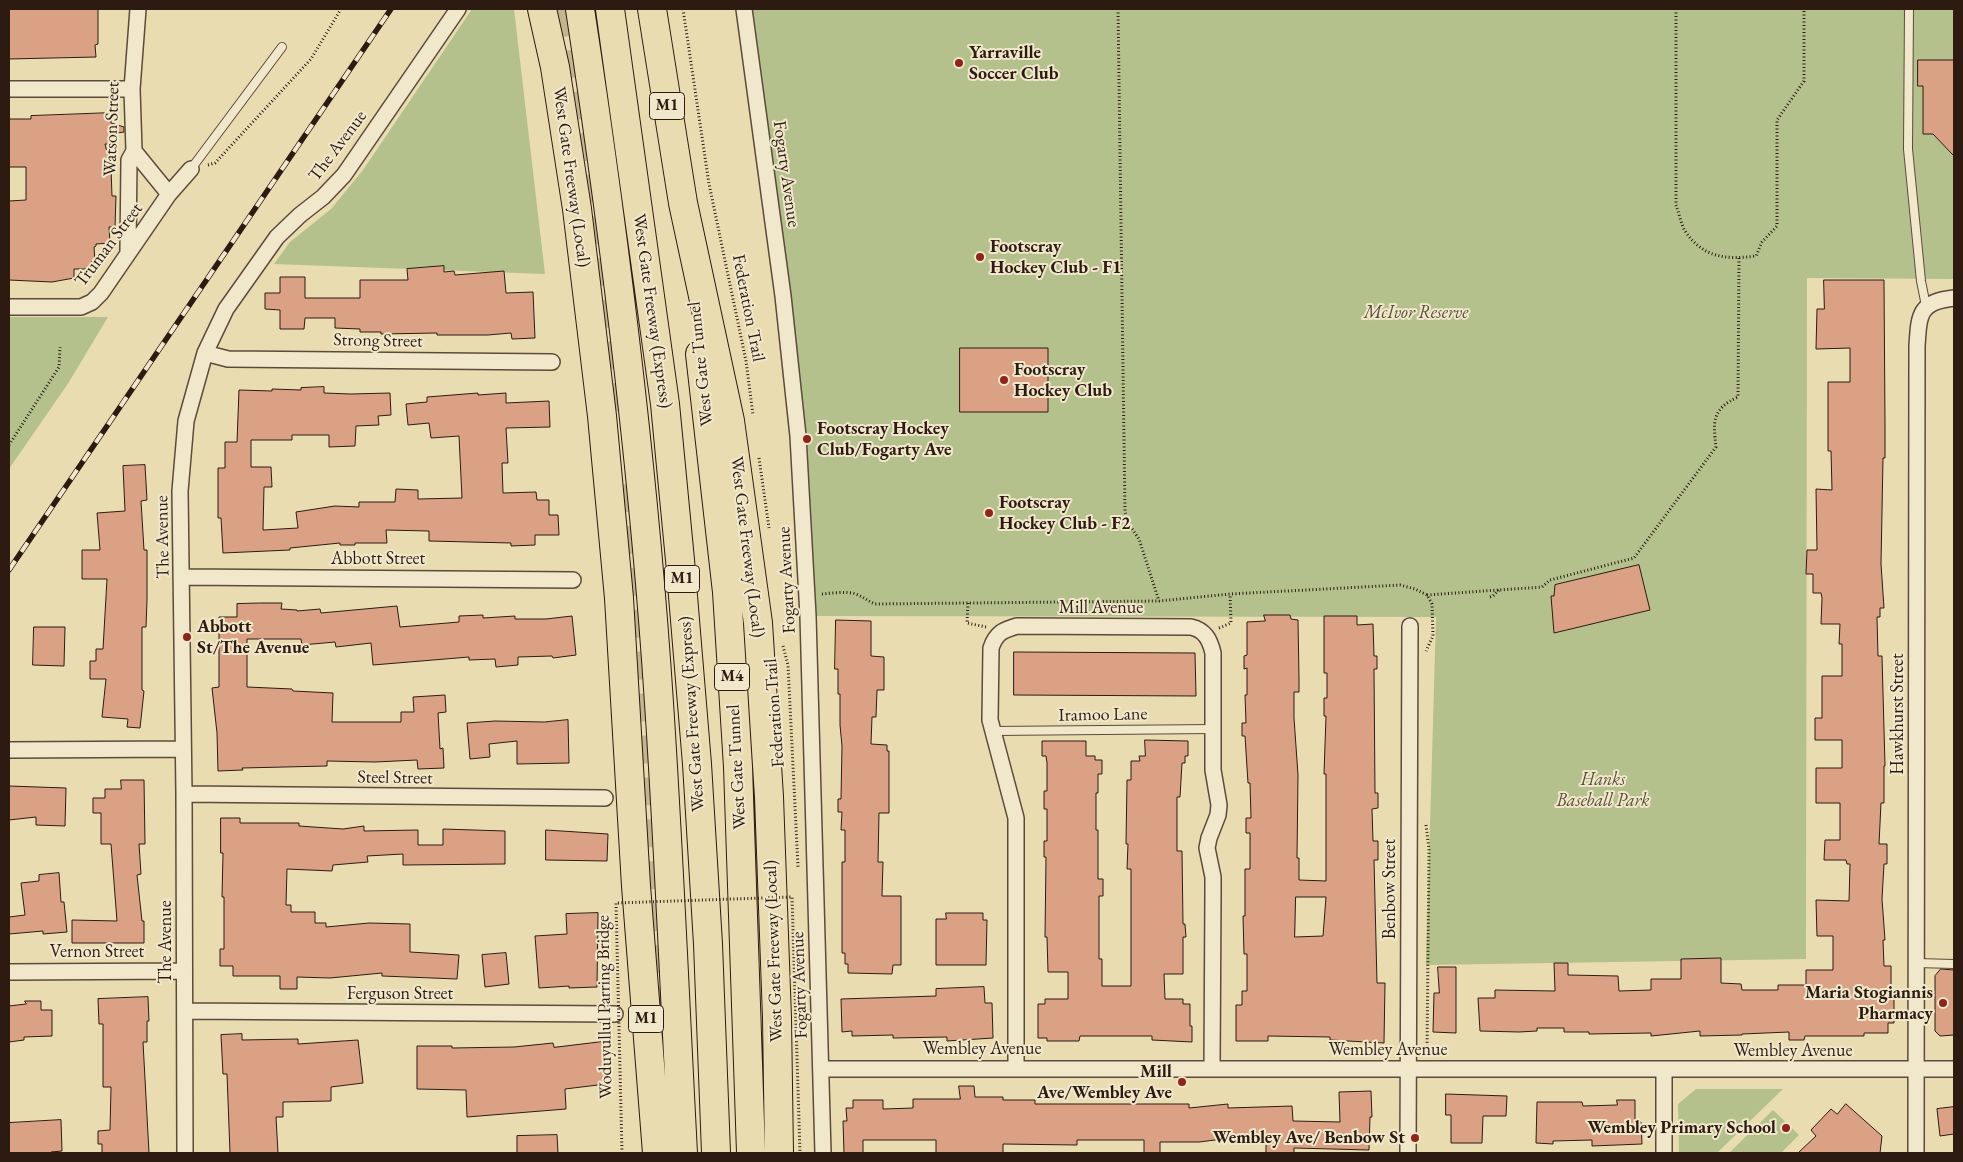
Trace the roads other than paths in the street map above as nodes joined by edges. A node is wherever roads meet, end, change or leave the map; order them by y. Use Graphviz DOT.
graph roads {
  1 [pos="138,9"];
  2 [pos="458,9"];
  3 [pos="542,9"];
  4 [pos="580,9"];
  5 [pos="610,9"];
  6 [pos="652,9"];
  7 [pos="744,9"];
  8 [pos="1909,9"];
  9 [pos="282,47"];
  10 [pos="9,89"];
  11 [pos="132,90"];
  12 [pos="134,151"];
  13 [pos="191,169"];
  14 [pos="170,194"];
  15 [pos="683,203"];
  16 [pos="128,251"];
  17 [pos="1954,298"];
  18 [pos="1926,306"];
  19 [pos="9,307"];
  20 [pos="205,353"];
  21 [pos="552,362"];
  22 [pos="182,576"];
  23 [pos="573,580"];
  24 [pos="1410,626"];
  25 [pos="1213,729"];
  26 [pos="993,731"];
  27 [pos="183,749"];
  28 [pos="9,750"];
  29 [pos="184,794"];
  30 [pos="605,798"];
  31 [pos="636,886"];
  32 [pos="1916,963"];
  33 [pos="1954,964"];
  34 [pos="184,971"];
  35 [pos="9,972"];
  36 [pos="185,1011"];
  37 [pos="615,1014"];
  38 [pos="1016,1068"];
  39 [pos="1212,1068"];
  40 [pos="1408,1068"];
  41 [pos="821,1069"];
  42 [pos="1664,1069"];
  43 [pos="1916,1070"];
  44 [pos="1954,1070"];
  45 [pos="185,1153"];
  46 [pos="646,1153"];
  47 [pos="657,1153"];
  48 [pos="683,1153"];
  49 [pos="716,1153"];
  50 [pos="751,1153"];
  51 [pos="779,1153"];
  52 [pos="822,1153"];
  53 [pos="1408,1153"];
  54 [pos="1664,1153"];
  55 [pos="1916,1153"];
  1 -- 11 [label="street, Watson Street"];
  2 -- 20 [label="street, The Avenue"];
  3 -- 31 [label="highway, West Gate Freeway (Local) / M1"];
  4 -- 48 [label="highway, West Gate Freeway (Express) / M1"];
  5 -- 49 [label="highway, West Gate Freeway (Express) / M1"];
  6 -- 15 [label="highway, West Gate Freeway (Local) / M1"];
  7 -- 41 [label="street, Fogarty Avenue"];
  8 -- 18 [label="lane"];
  9 -- 13 [label="lane"];
  10 -- 11 [label="street"];
  11 -- 12 [label="street, Watson Street"];
  12 -- 14 [label="street"];
  12 -- 16 [label="street, Watson Street"];
  13 -- 14 [label="street, Truman Street"];
  14 -- 16 [label="street, Truman Street"];
  15 -- 50 [label="highway, West Gate Tunnel / M4"];
  15 -- 51 [label="highway, West Gate Freeway (Local) / M1"];
  16 -- 19 [label="street, Truman Street"];
  17 -- 18 [label="street"];
  18 -- 32 [label="street, Hawkhurst Street"];
  20 -- 21 [label="street, Strong Street"];
  20 -- 22 [label="street, The Avenue"];
  22 -- 23 [label="street, Abbott Street"];
  22 -- 27 [label="street, The Avenue"];
  24 -- 40 [label="street, Benbow Street"];
  25 -- 26 [label="lane, Iramoo Lane"];
  25 -- 26 [label="street, Mill Avenue"];
  25 -- 39 [label="street"];
  26 -- 38 [label="street"];
  27 -- 28 [label="street"];
  27 -- 29 [label="street, The Avenue"];
  29 -- 30 [label="street, Steel Street"];
  29 -- 34 [label="street, The Avenue"];
  31 -- 46 [label="highway, M1"];
  31 -- 47 [label="highway, West Gate Freeway (Local) / M1"];
  32 -- 33 [label="lane"];
  32 -- 43 [label="street, Hawkhurst Street"];
  34 -- 35 [label="street, Vernon Street"];
  34 -- 36 [label="street, The Avenue"];
  36 -- 37 [label="street, Ferguson Street"];
  36 -- 45 [label="street, The Avenue"];
  38 -- 39 [label="street, Wembley Avenue"];
  38 -- 41 [label="street, Wembley Avenue"];
  39 -- 40 [label="street, Wembley Avenue"];
  40 -- 42 [label="street, Wembley Avenue"];
  40 -- 53 [label="street, Benbow Street"];
  41 -- 52 [label="street, Fogarty Avenue"];
  42 -- 43 [label="street, Wembley Avenue"];
  42 -- 54 [label="street"];
  43 -- 44 [label="street, Wembley Avenue"];
  43 -- 55 [label="street, Hawkhurst Street"];
}
